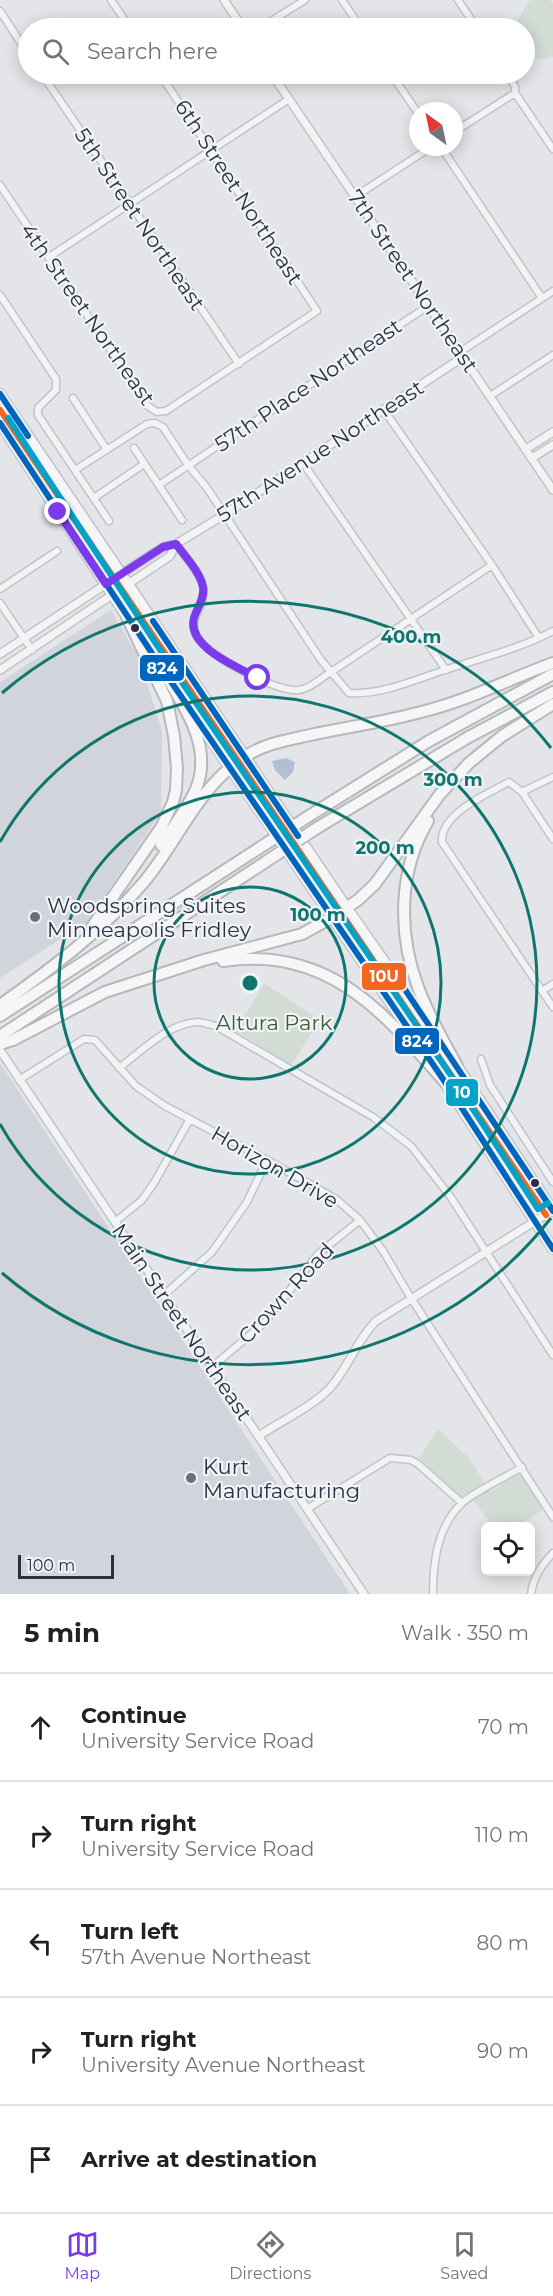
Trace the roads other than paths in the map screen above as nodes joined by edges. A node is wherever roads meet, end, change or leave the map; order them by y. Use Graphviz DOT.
graph roads {
  1 [pos="111,0"];
  2 [pos="224,0"];
  3 [pos="304,0"];
  4 [pos="342,0"];
  5 [pos="458,0"];
  6 [pos="0,11"];
  7 [pos="123,18"];
  8 [pos="236,18"];
  9 [pos="276,18"];
  10 [pos="354,18"];
  11 [pos="470,18"];
  12 [pos="18,39"];
  13 [pos="49,84"];
  14 [pos="167,84"];
  15 [pos="279,84"];
  16 [pos="399,84"];
  17 [pos="513,84"];
  18 [pos="515,93"];
  19 [pos="289,99"];
  20 [pos="411,102"];
  21 [pos="463,126"];
  22 [pos="553,149"];
  23 [pos="211,150"];
  24 [pos="417,156"];
  25 [pos="447,156"];
  26 [pos="0,185"];
  27 [pos="356,196"];
  28 [pos="129,204"];
  29 [pos="49,257"];
  30 [pos="553,291"];
  31 [pos="0,295"];
  32 [pos="542,298"];
  33 [pos="428,306"];
  34 [pos="461,354"];
  35 [pos="553,355"];
  36 [pos="239,364"];
  37 [pos="0,394"];
  38 [pos="490,396"];
  39 [pos="73,398"];
  40 [pos="384,410"];
  41 [pos="0,423"];
  42 [pos="553,432"];
  43 [pos="553,445"];
  44 [pos="134,448"];
  45 [pos="526,449"];
  46 [pos="107,450"];
  47 [pos="532,458"];
  48 [pos="303,462"];
  49 [pos="144,464"];
  50 [pos="188,465"];
  51 [pos="75,470"];
  52 [pos="159,485"];
  53 [pos="553,490"];
  54 [pos="94,498"];
  55 [pos="224,515"];
  56 [pos="182,520"];
  57 [pos="109,521"];
  58 [pos="176,544"];
  59 [pos="57,551"];
  60 [pos="492,565"];
  61 [pos="121,573"];
  62 [pos="106,584"];
  63 [pos="129,586"];
  64 [pos="0,589"];
  65 [pos="114,596"];
  66 [pos="0,603"];
  67 [pos="127,617"];
  68 [pos="410,618"];
  69 [pos="553,631"];
  70 [pos="24,638"];
  71 [pos="539,638"];
  72 [pos="32,650"];
  73 [pos="0,654"];
  74 [pos="553,663"];
  75 [pos="161,668"];
  76 [pos="0,670"];
  77 [pos="446,670"];
  78 [pos="331,672"];
  79 [pos="553,674"];
  80 [pos="553,692"];
  81 [pos="553,704"];
  82 [pos="245,757"];
  83 [pos="229,768"];
  84 [pos="460,772"];
  85 [pos="553,777"];
  86 [pos="522,792"];
  87 [pos="553,839"];
  88 [pos="347,908"];
  89 [pos="331,918"];
  90 [pos="107,920"];
  91 [pos="56,963"];
  92 [pos="152,977"];
  93 [pos="553,984"];
  94 [pos="542,991"];
  95 [pos="0,1005"];
  96 [pos="553,1007"];
  97 [pos="0,1016"];
  98 [pos="0,1036"];
  99 [pos="1,1049"];
  100 [pos="481,1059"];
  101 [pos="457,1066"];
  102 [pos="119,1068"];
  103 [pos="19,1080"];
  104 [pos="445,1083"];
  105 [pos="190,1119"];
  106 [pos="267,1160"];
  107 [pos="553,1182"];
  108 [pos="553,1211"];
  109 [pos="360,1220"];
  110 [pos="115,1222"];
  111 [pos="535,1222"];
  112 [pos="553,1249"];
  113 [pos="485,1251"];
  114 [pos="164,1295"];
  115 [pos="411,1298"];
  116 [pos="553,1355"];
  117 [pos="212,1367"];
  118 [pos="259,1436"];
  119 [pos="522,1467"];
  120 [pos="462,1503"];
  121 [pos="307,1509"];
  122 [pos="553,1517"];
  123 [pos="553,1553"];
  124 [pos="364,1594"];
  125 [pos="433,1594"];
  126 [pos="531,1594"];
  1 -- 7 [label="street"];
  2 -- 8 [label="street"];
  3 -- 9 [label="street"];
  4 -- 10 [label="street"];
  5 -- 11 [label="street"];
  6 -- 12 [label="street"];
  13 -- 28 [label="street, 5th Street Northeast"];
  14 -- 23 [label="street, 6th Street Northeast"];
  15 -- 19 [label="street, 7th Street Northeast"];
  16 -- 20 [label="street"];
  17 -- 18 [label="street"];
  18 -- 21 [label="street"];
  18 -- 22 [label="street"];
  19 -- 23 [label="street"];
  19 -- 27 [label="street, 7th Street Northeast"];
  23 -- 28 [label="street"];
  23 -- 36 [label="street, 6th Street Northeast"];
  24 -- 27 [label="street"];
  25 -- 32 [label="street"];
  26 -- 29 [label="street, 4th Street Northeast"];
  27 -- 33 [label="street, 7th Street Northeast"];
  28 -- 29 [label="street"];
  28 -- 36 [label="street, 5th Street Northeast"];
  29 -- 36 [label="street, 4th Street Northeast"];
  30 -- 32 [label="street"];
  31 -- 51 [label="street"];
  32 -- 34 [label="street"];
  33 -- 34 [label="street, 7th Street Northeast"];
  33 -- 50 [label="street, 57th Place Northeast"];
  34 -- 38 [label="street, 7th Street Northeast"];
  34 -- 40 [label="street, 57th Avenue Northeast"];
  35 -- 38 [label="street"];
  37 -- 61 [label="main road"];
  38 -- 45 [label="street, 7th Street Northeast"];
  39 -- 46 [label="street"];
  40 -- 48 [label="street, 57th Avenue Northeast"];
  40 -- 60 [label="street"];
  41 -- 62 [label="main road"];
  42 -- 45 [label="street"];
  43 -- 47 [label="street"];
  44 -- 49 [label="street"];
  45 -- 47 [label="street, 7th Street Northeast"];
  46 -- 50 [label="street, 4th Street Northeast"];
  46 -- 51 [label="street"];
  47 -- 53 [label="street, 7th Street Northeast"];
  48 -- 55 [label="street, 57th Avenue Northeast"];
  48 -- 68 [label="street"];
  49 -- 52 [label="street"];
  49 -- 54 [label="street"];
  50 -- 52 [label="street, 57th Place Northeast"];
  50 -- 55 [label="street, 4th Street Northeast"];
  51 -- 54 [label="street"];
  52 -- 56 [label="street"];
  54 -- 57 [label="street"];
  55 -- 58 [label="street, 57th Avenue Northeast"];
  55 -- 78 [label="street, 4th Street Northeast"];
  58 -- 61 [label="street, 57th Avenue Northeast"];
  58 -- 63 [label="street, 57th Avenue Northeast"];
  58 -- 78 [label="street"];
  59 -- 64 [label="street"];
  60 -- 68 [label="street"];
  60 -- 71 [label="street"];
  61 -- 62 [label="street, 57th Avenue Northeast"];
  61 -- 63 [label="main road"];
  62 -- 65 [label="main road"];
  62 -- 70 [label="street, 57th Avenue Northeast"];
  63 -- 65 [label="street, 57th Avenue Northeast"];
  63 -- 82 [label="main road"];
  65 -- 67 [label="main road"];
  65 -- 72 [label="street, 57th Avenue Northeast"];
  66 -- 70 [label="street"];
  67 -- 75 [label="main road"];
  67 -- 91 [label="highway"];
  68 -- 77 [label="street"];
  68 -- 78 [label="street"];
  69 -- 71 [label="street"];
  70 -- 72 [label="street"];
  70 -- 73 [label="street, 57th Avenue Northeast"];
  71 -- 77 [label="street"];
  72 -- 76 [label="street, 57th Avenue Northeast"];
  74 -- 82 [label="highway"];
  75 -- 83 [label="main road"];
  75 -- 90 [label="highway"];
  77 -- 78 [label="street, 4th Street Northeast"];
  79 -- 97 [label="highway, bridge"];
  80 -- 98 [label="highway, bridge"];
  81 -- 84 [label="highway"];
  82 -- 83 [label="highway"];
  82 -- 88 [label="main road"];
  83 -- 89 [label="main road"];
  83 -- 90 [label="highway"];
  84 -- 88 [label="highway"];
  84 -- 101 [label="highway"];
  85 -- 86 [label="street"];
  86 -- 87 [label="street"];
  86 -- 94 [label="street"];
  88 -- 89 [label="highway"];
  88 -- 101 [label="main road"];
  89 -- 92 [label="highway"];
  89 -- 104 [label="main road"];
  90 -- 91 [label="highway"];
  91 -- 95 [label="highway"];
  92 -- 99 [label="highway"];
  92 -- 104 [label="highway"];
  93 -- 94 [label="street"];
  94 -- 96 [label="street"];
  99 -- 103 [label="street, Main Street Northeast"];
  100 -- 107 [label="street"];
  101 -- 108 [label="main road"];
  102 -- 103 [label="street, Horizon Drive"];
  102 -- 105 [label="street, Horizon Drive"];
  102 -- 113 [label="street"];
  103 -- 110 [label="street, Main Street Northeast"];
  104 -- 111 [label="main road"];
  105 -- 106 [label="street, Horizon Drive"];
  105 -- 110 [label="street"];
  106 -- 109 [label="street, Horizon Drive"];
  106 -- 114 [label="street"];
  108 -- 111 [label="street"];
  109 -- 115 [label="street, Horizon Drive"];
  109 -- 117 [label="street, Crown Road"];
  110 -- 114 [label="street, Main Street Northeast"];
  111 -- 112 [label="main road"];
  111 -- 113 [label="street"];
  113 -- 115 [label="street"];
  113 -- 116 [label="street"];
  114 -- 117 [label="street, Main Street Northeast"];
  115 -- 118 [label="street"];
  115 -- 119 [label="street, Horizon Drive"];
  117 -- 118 [label="street, Main Street Northeast"];
  118 -- 121 [label="street, Main Street Northeast"];
  119 -- 120 [label="street"];
  119 -- 122 [label="street, Horizon Drive"];
  120 -- 121 [label="street"];
  120 -- 125 [label="street"];
  121 -- 124 [label="street, Main Street Northeast"];
  123 -- 126 [label="street"];
}
